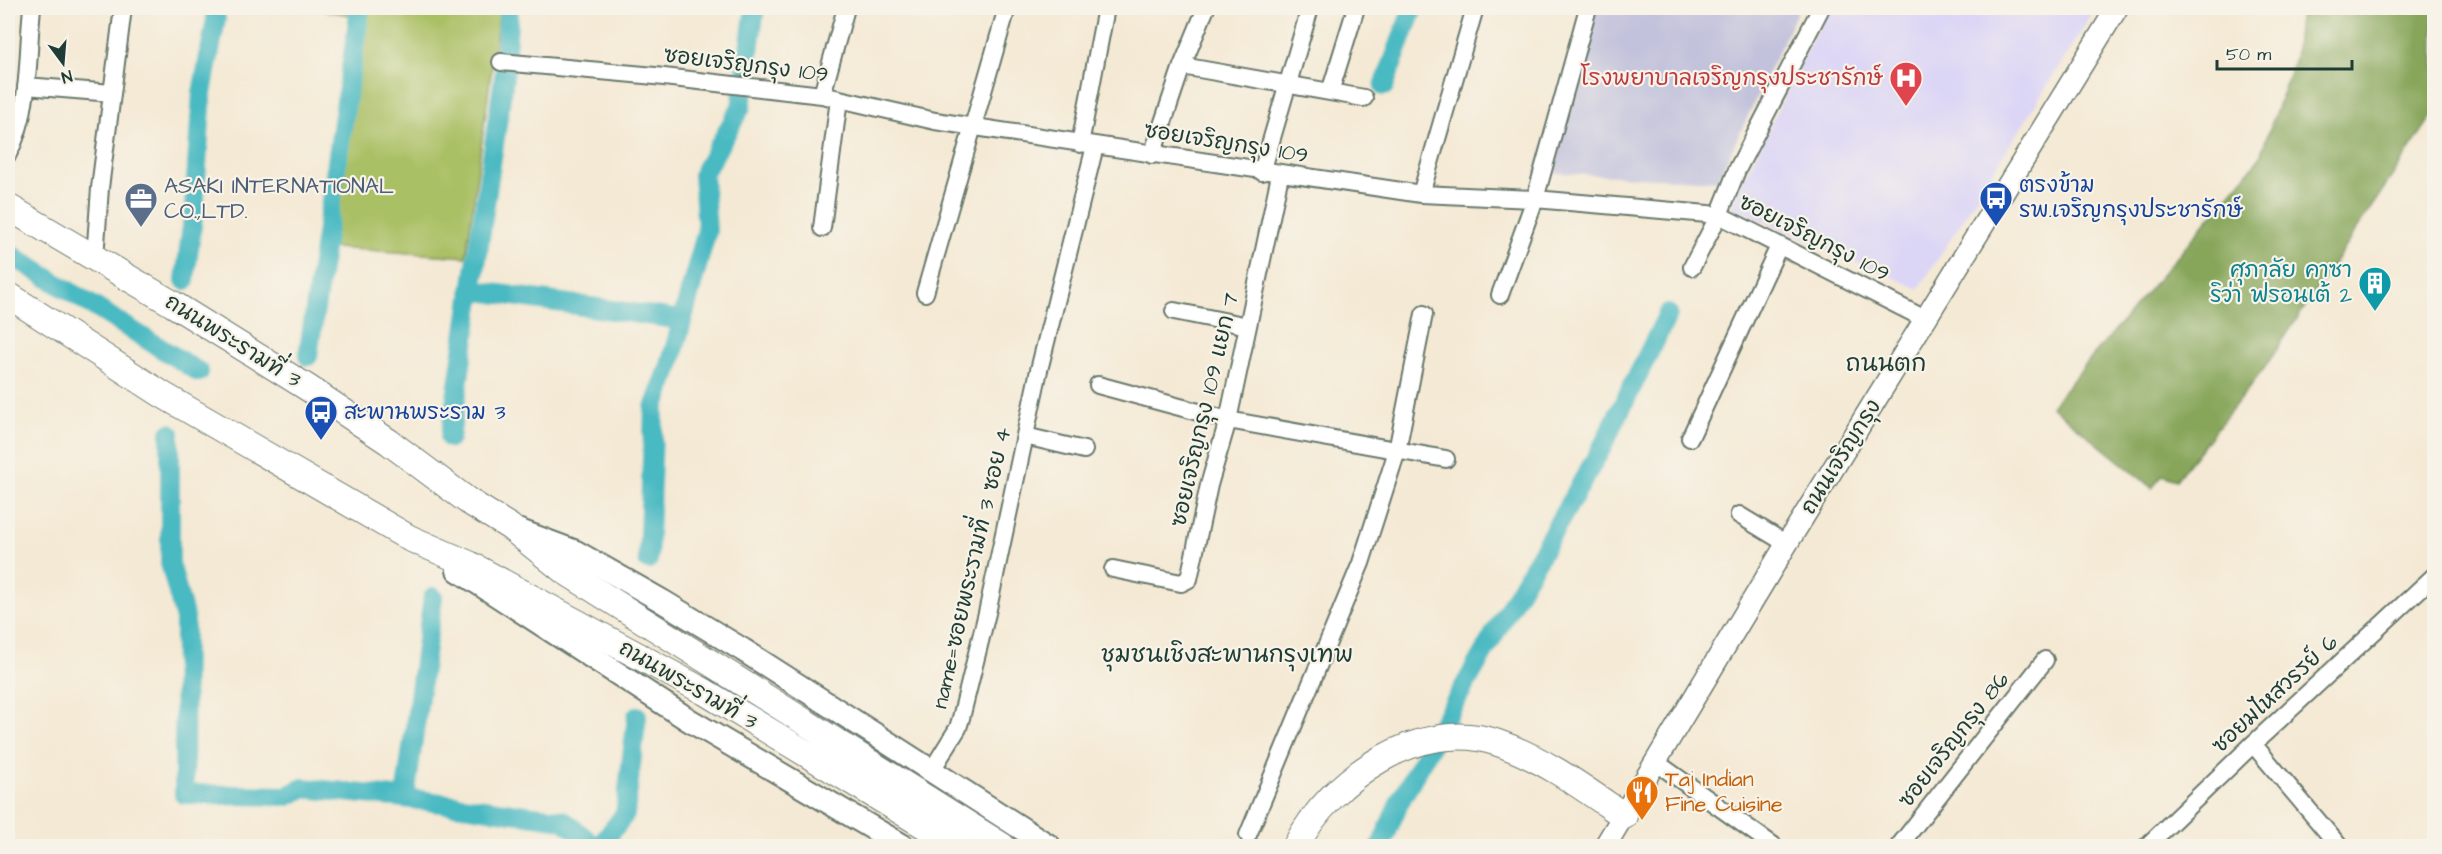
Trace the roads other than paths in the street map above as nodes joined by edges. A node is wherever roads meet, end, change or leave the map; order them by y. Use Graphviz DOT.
graph roads {
  1 [pos="32,8"];
  2 [pos="123,8"];
  3 [pos="846,8"];
  4 [pos="1006,8"];
  5 [pos="1106,8"];
  6 [pos="1206,8"];
  7 [pos="1310,8"];
  8 [pos="1356,8"];
  9 [pos="1474,8"];
  10 [pos="1588,8"];
  11 [pos="1821,8"];
  12 [pos="2117,8"];
  13 [pos="501,62"];
  14 [pos="1182,66"];
  15 [pos="1287,84"];
  16 [pos="26,86"];
  17 [pos="1330,92"];
  18 [pos="112,93"];
  19 [pos="822,95"];
  20 [pos="1364,98"];
  21 [pos="839,99"];
  22 [pos="972,127"];
  23 [pos="1088,145"];
  24 [pos="8,154"];
  25 [pos="1152,155"];
  26 [pos="1262,172"];
  27 [pos="1280,175"];
  28 [pos="1421,194"];
  29 [pos="1535,199"];
  30 [pos="8,207"];
  31 [pos="1719,215"];
  32 [pos="822,228"];
  33 [pos="1779,246"];
  34 [pos="95,258"];
  35 [pos="1692,267"];
  36 [pos="925,293"];
  37 [pos="8,295"];
  38 [pos="1500,295"];
  39 [pos="1174,311"];
  40 [pos="1424,314"];
  41 [pos="1925,319"];
  42 [pos="1248,326"];
  43 [pos="1098,385"];
  44 [pos="1228,420"];
  45 [pos="1025,436"];
  46 [pos="1690,438"];
  47 [pos="1084,450"];
  48 [pos="1397,451"];
  49 [pos="1446,459"];
  50 [pos="1739,515"];
  51 [pos="510,527"];
  52 [pos="409,538"];
  53 [pos="1787,544"];
  54 [pos="1113,569"];
  55 [pos="2434,576"];
  56 [pos="2045,660"];
  57 [pos="2253,744"];
  58 [pos="1657,763"];
  59 [pos="932,770"];
  60 [pos="1624,816"];
  61 [pos="1248,835"];
  62 [pos="903,846"];
  63 [pos="958,846"];
  64 [pos="1002,846"];
  65 [pos="1049,846"];
  66 [pos="1296,846"];
  67 [pos="1605,846"];
  68 [pos="1774,846"];
  69 [pos="1899,846"];
  70 [pos="2147,846"];
  71 [pos="2339,846"];
  1 -- 16 [label="street"];
  2 -- 18 [label="street"];
  3 -- 19 [label="street"];
  4 -- 22 [label="street"];
  5 -- 23 [label="street, name=ซอยพระรามที่ 3 ซอย 4"];
  6 -- 14 [label="street"];
  7 -- 15 [label="street"];
  8 -- 17 [label="street"];
  9 -- 28 [label="street"];
  10 -- 29 [label="street"];
  11 -- 31 [label="street"];
  12 -- 41 [label="street, ถนนเจริญกรุง"];
  13 -- 19 [label="street, ซอยเจริญกรุง 109"];
  14 -- 15 [label="street"];
  14 -- 25 [label="street"];
  15 -- 17 [label="street"];
  15 -- 26 [label="street"];
  16 -- 18 [label="street"];
  16 -- 24 [label="street"];
  17 -- 20 [label="street"];
  18 -- 34 [label="street"];
  19 -- 21 [label="street, ซอยเจริญกรุง 109"];
  21 -- 22 [label="street, ซอยเจริญกรุง 109"];
  21 -- 32 [label="street"];
  22 -- 23 [label="street, ซอยเจริญกรุง 109"];
  22 -- 36 [label="street"];
  23 -- 25 [label="street, ซอยเจริญกรุง 109"];
  23 -- 45 [label="street, name=ซอยพระรามที่ 3 ซอย 4"];
  25 -- 26 [label="street, ซอยเจริญกรุง 109"];
  26 -- 27 [label="street, ซอยเจริญกรุง 109"];
  27 -- 28 [label="street, ซอยเจริญกรุง 109"];
  27 -- 42 [label="street, ซอยเจริญกรุง 109 แยก 7"];
  28 -- 29 [label="street, ซอยเจริญกรุง 109"];
  29 -- 31 [label="street, ซอยเจริญกรุง 109"];
  29 -- 38 [label="street"];
  30 -- 34 [label="main road, ถนนพระรามที่ 3"];
  31 -- 33 [label="street, ซอยเจริญกรุง 109"];
  31 -- 35 [label="street"];
  33 -- 41 [label="street, ซอยเจริญกรุง 109"];
  33 -- 46 [label="street"];
  34 -- 51 [label="main road, ถนนพระรามที่ 3"];
  37 -- 52 [label="main road, ถนนพระรามที่ 3"];
  39 -- 42 [label="street"];
  40 -- 48 [label="street"];
  41 -- 53 [label="street, ถนนเจริญกรุง"];
  42 -- 44 [label="street, ซอยเจริญกรุง 109 แยก 7"];
  43 -- 44 [label="street"];
  44 -- 48 [label="street"];
  44 -- 54 [label="street, ซอยเจริญกรุง 109 แยก 7"];
  45 -- 47 [label="street"];
  45 -- 59 [label="street, name=ซอยพระรามที่ 3 ซอย 4"];
  48 -- 49 [label="street"];
  48 -- 61 [label="street"];
  50 -- 53 [label="street"];
  51 -- 59 [label="main road, ถนนพระรามที่ 3"];
  51 -- 64 [label="main road, ถนนพระรามที่ 3"];
  52 -- 62 [label="main road, ถนนพระรามที่ 3"];
  52 -- 63 [label="main road, ถนนพระรามที่ 3"];
  53 -- 58 [label="street, ถนนเจริญกรุง"];
  55 -- 57 [label="street, ซอยมไหสวรรย์ 6"];
  56 -- 69 [label="street, ซอยเจริญกรุง 86"];
  57 -- 70 [label="street, ซอยมไหสวรรย์ 6"];
  57 -- 71 [label="street"];
  58 -- 60 [label="street, ถนนเจริญกรุง"];
  58 -- 68 [label="street"];
  59 -- 65 [label="main road, ถนนพระรามที่ 3"];
  60 -- 66 [label="main road"];
  60 -- 67 [label="street, ถนนเจริญกรุง"];
}
